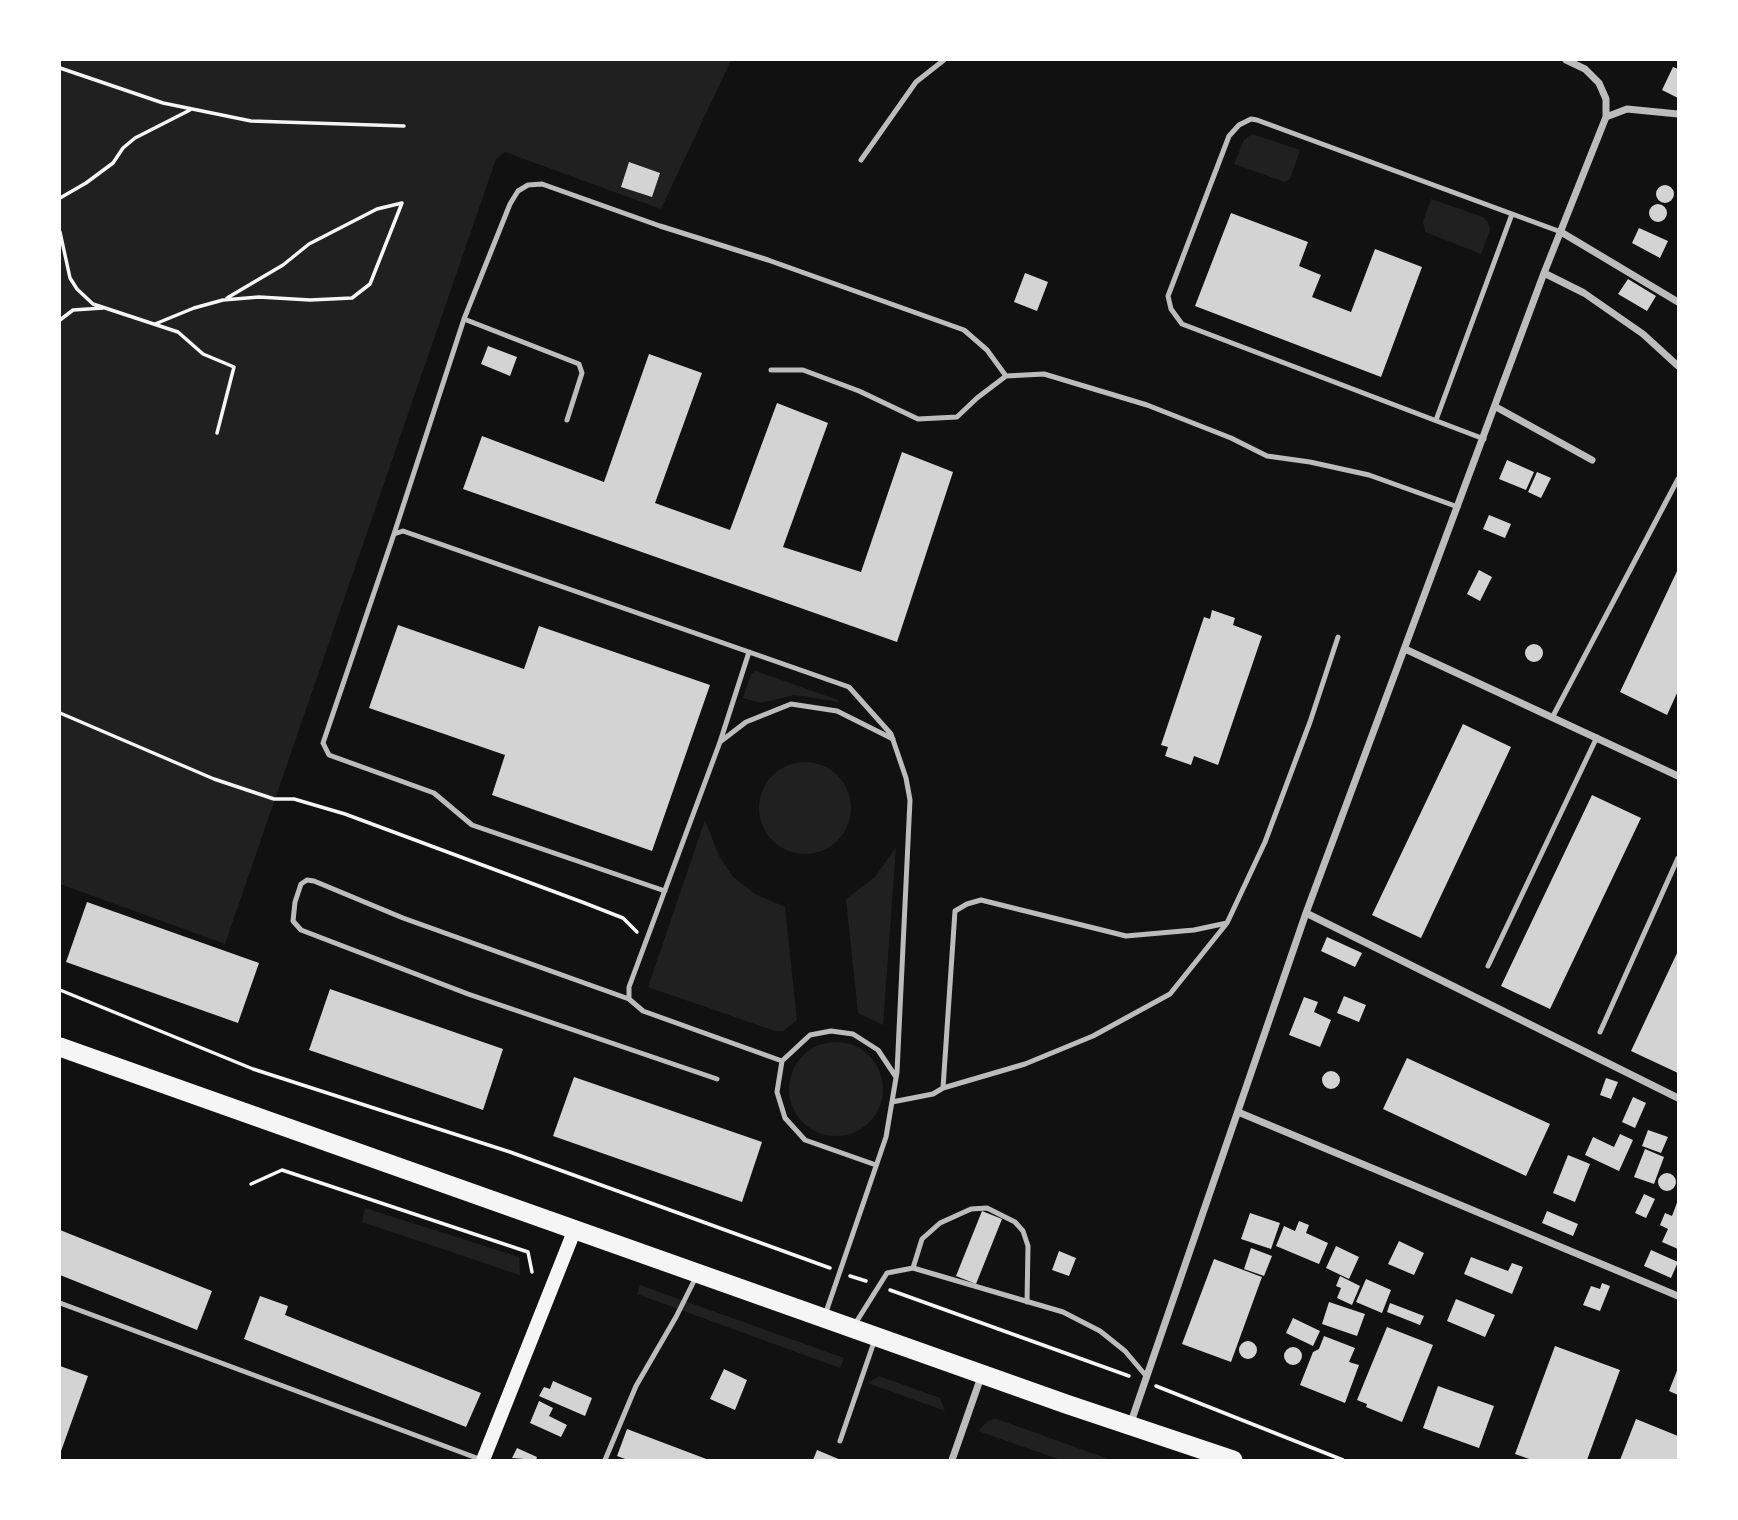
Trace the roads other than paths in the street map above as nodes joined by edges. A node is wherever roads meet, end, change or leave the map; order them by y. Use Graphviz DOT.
graph roads {
  1 [pos="944,60"];
  2 [pos="1566,60"];
  3 [pos="1678,114"];
  4 [pos="1606,117"];
  5 [pos="861,160"];
  6 [pos="1512,214"];
  7 [pos="1561,232"];
  8 [pos="1545,273"];
  9 [pos="1678,302"];
  10 [pos="464,319"];
  11 [pos="1678,366"];
  12 [pos="771,370"];
  13 [pos="1006,376"];
  14 [pos="1496,407"];
  15 [pos="568,420"];
  16 [pos="1436,420"];
  17 [pos="1484,439"];
  18 [pos="1592,460"];
  19 [pos="1678,479"];
  20 [pos="1458,506"];
  21 [pos="394,534"];
  22 [pos="1338,637"];
  23 [pos="1405,649"];
  24 [pos="749,652"];
  25 [pos="1553,716"];
  26 [pos="1597,737"];
  27 [pos="893,739"];
  28 [pos="720,742"];
  29 [pos="1678,776"];
  30 [pos="1678,858"];
  31 [pos="665,891"];
  32 [pos="1306,913"];
  33 [pos="1227,923"];
  34 [pos="1488,967"];
  35 [pos="629,999"];
  36 [pos="1600,1032"];
  37 [pos="60,1047"];
  38 [pos="782,1061"];
  39 [pos="896,1077"];
  40 [pos="717,1079"];
  41 [pos="943,1088"];
  42 [pos="1678,1098"];
  43 [pos="892,1102"];
  44 [pos="1238,1112"];
  45 [pos="876,1165"];
  46 [pos="575,1229"];
  47 [pos="913,1268"];
  48 [pos="698,1273"];
  49 [pos="1678,1296"];
  50 [pos="1027,1302"];
  51 [pos="60,1303"];
  52 [pos="824,1318"];
  53 [pos="854,1328"];
  54 [pos="876,1336"];
  55 [pos="982,1374"];
  56 [pos="1146,1380"];
  57 [pos="1130,1425"];
  58 [pos="840,1441"];
  59 [pos="482,1461"];
  60 [pos="605,1461"];
  61 [pos="952,1461"];
  62 [pos="1233,1461"];
  1 -- 5 [label="lane"];
  2 -- 4 [label="street"];
  3 -- 4 [label="street"];
  4 -- 7 [label="street"];
  6 -- 7 [label="lane"];
  6 -- 16 [label="lane"];
  6 -- 16 [label="lane"];
  7 -- 8 [label="street"];
  7 -- 9 [label="street"];
  8 -- 11 [label="street"];
  8 -- 14 [label="street"];
  10 -- 13 [label="lane"];
  10 -- 15 [label="lane"];
  10 -- 21 [label="lane"];
  12 -- 13 [label="lane"];
  13 -- 20 [label="lane"];
  14 -- 17 [label="street"];
  14 -- 18 [label="street"];
  16 -- 17 [label="lane"];
  17 -- 20 [label="street"];
  19 -- 25 [label="lane"];
  20 -- 23 [label="street"];
  21 -- 24 [label="lane"];
  21 -- 31 [label="lane"];
  22 -- 33 [label="lane"];
  23 -- 25 [label="street"];
  23 -- 32 [label="street"];
  24 -- 27 [label="lane"];
  24 -- 28 [label="lane"];
  25 -- 26 [label="street"];
  26 -- 29 [label="street"];
  26 -- 34 [label="lane"];
  27 -- 28 [label="lane"];
  27 -- 39 [label="lane"];
  28 -- 31 [label="lane"];
  30 -- 36 [label="lane"];
  31 -- 35 [label="lane"];
  32 -- 42 [label="street"];
  32 -- 44 [label="street"];
  33 -- 41 [label="lane"];
  33 -- 41 [label="lane"];
  35 -- 38 [label="lane"];
  35 -- 40 [label="lane"];
  37 -- 46 [label="highway"];
  38 -- 39 [label="lane"];
  38 -- 45 [label="lane"];
  39 -- 43 [label="lane"];
  41 -- 43 [label="lane"];
  43 -- 45 [label="lane"];
  44 -- 49 [label="street"];
  44 -- 56 [label="street"];
  45 -- 52 [label="lane"];
  46 -- 48 [label="highway"];
  46 -- 59 [label="main road"];
  47 -- 50 [label="lane"];
  47 -- 50 [label="lane"];
  47 -- 53 [label="lane"];
  48 -- 52 [label="highway"];
  48 -- 60 [label="lane"];
  50 -- 56 [label="lane"];
  51 -- 59 [label="lane"];
  52 -- 53 [label="highway"];
  53 -- 54 [label="highway"];
  54 -- 55 [label="highway"];
  54 -- 58 [label="lane"];
  55 -- 57 [label="highway"];
  55 -- 61 [label="street"];
  56 -- 57 [label="street"];
  57 -- 62 [label="highway"];
}
